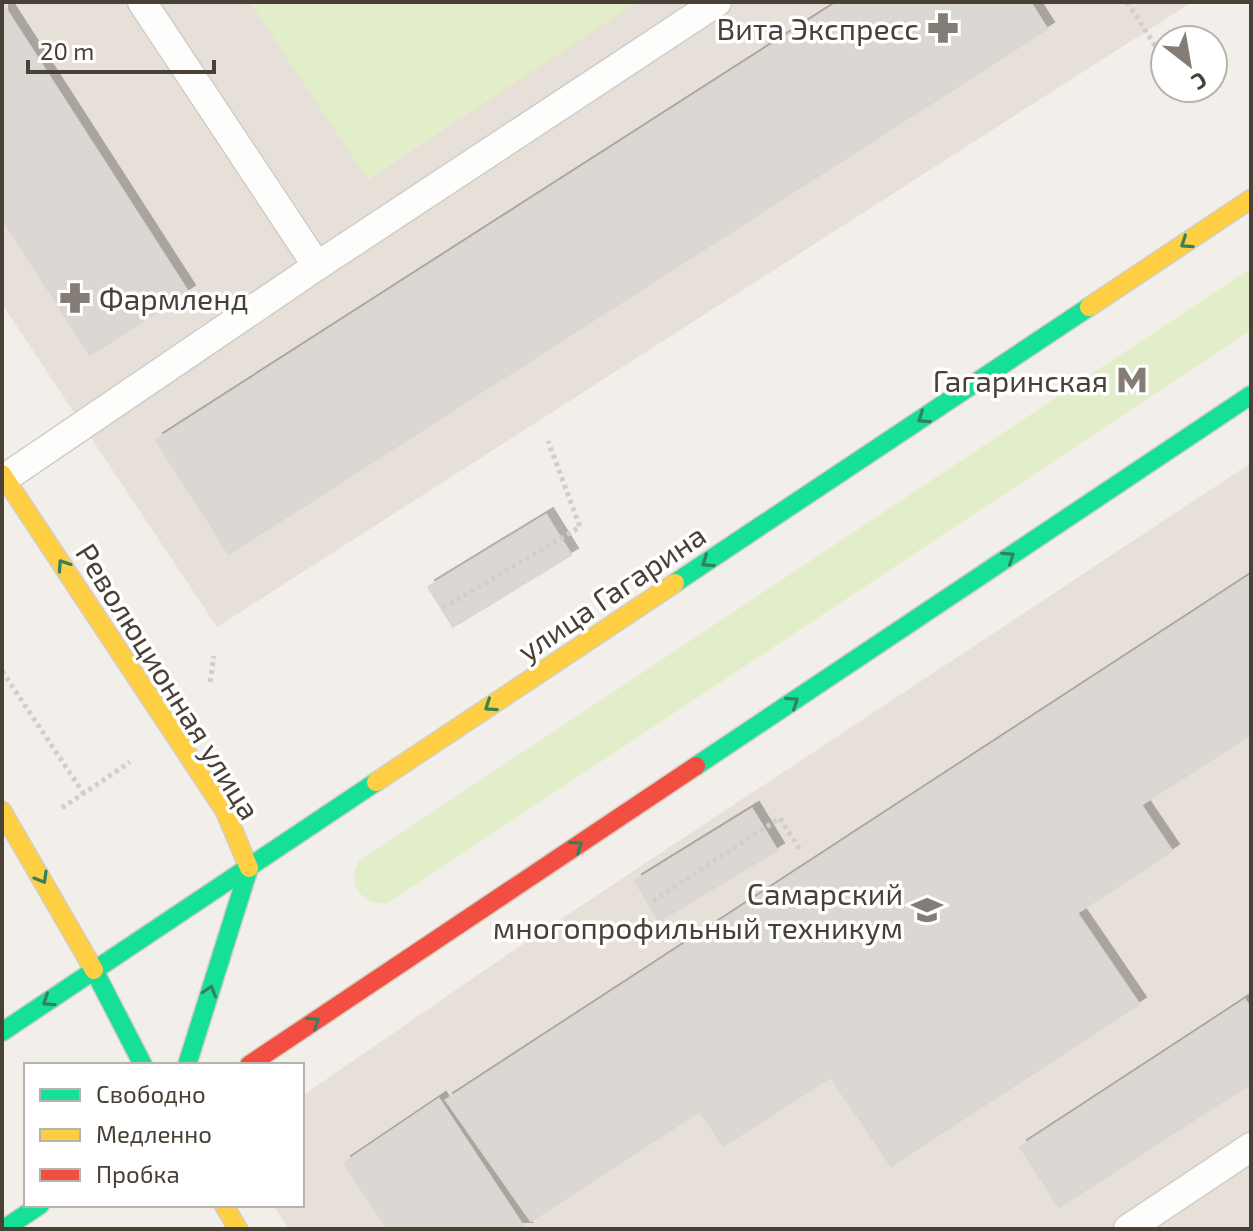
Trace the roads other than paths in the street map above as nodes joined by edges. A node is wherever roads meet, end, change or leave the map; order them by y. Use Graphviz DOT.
graph roads {
  1 [pos="142,2"];
  2 [pos="717,2"];
  3 [pos="1251,199"];
  4 [pos="317,266"];
  5 [pos="1251,395"];
  6 [pos="3,476"];
  7 [pos="2,811"];
  8 [pos="249,868"];
  9 [pos="94,970"];
  10 [pos="2,1032"];
  11 [pos="142,1063"];
  12 [pos="188,1063"];
  13 [pos="252,1063"];
  14 [pos="1251,1147"];
  15 [pos="37,1207"];
  16 [pos="225,1207"];
  17 [pos="4,1229"];
  18 [pos="238,1229"];
  19 [pos="1128,1229"];
  1 -- 4 [label="lane"];
  2 -- 4 [label="lane"];
  3 -- 8 [label="main road, улица Гагарина, one-way"];
  4 -- 6 [label="lane"];
  13 -- 5 [label="main road, one-way"];
  8 -- 6 [label="main road, Революционная улица, one-way"];
  7 -- 9 [label="main road, one-way"];
  8 -- 9 [label="main road, улица Гагарина"];
  12 -- 8 [label="main road, Революционная улица, one-way"];
  9 -- 10 [label="main road, улица Гагарина, one-way"];
  9 -- 11 [label="main road"];
  14 -- 19 [label="lane"];
  15 -- 17 [label="main road"];
  16 -- 18 [label="main road"];
}
